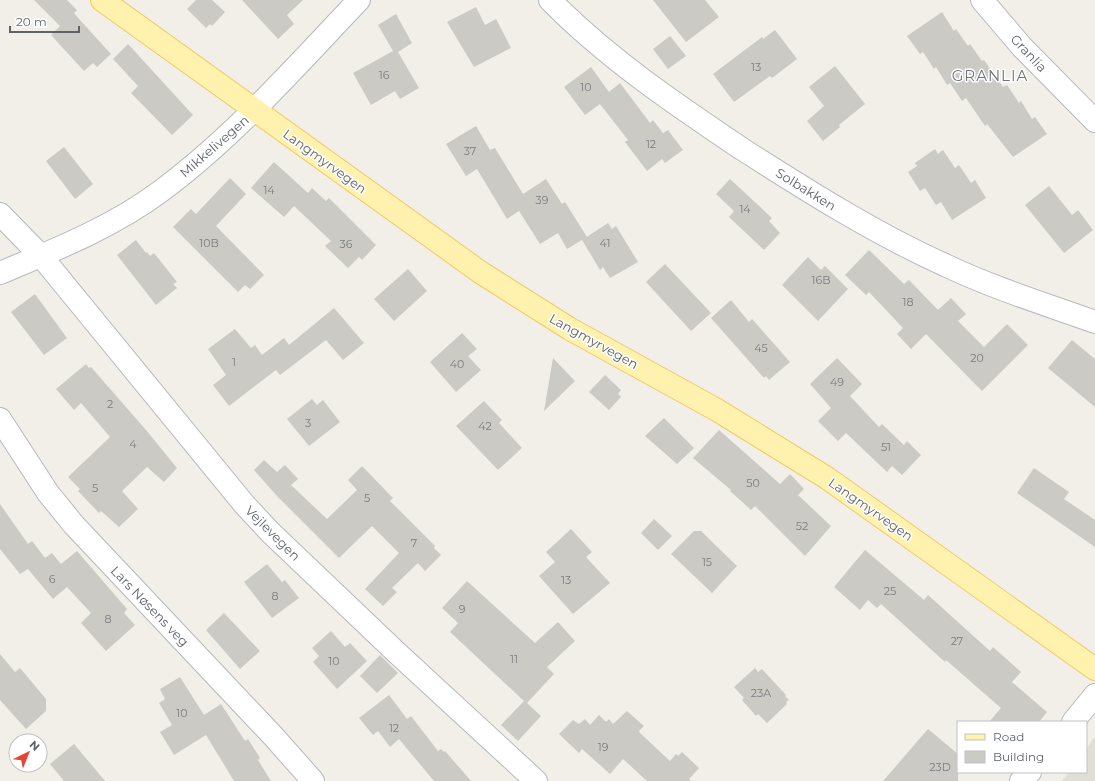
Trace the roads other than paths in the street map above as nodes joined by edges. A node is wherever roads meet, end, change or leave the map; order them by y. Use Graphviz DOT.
graph roads {
  1 [pos="102,0"];
  2 [pos="359,0"];
  3 [pos="550,0"];
  4 [pos="982,0"];
  5 [pos="254,110"];
  6 [pos="1095,121"];
  7 [pos="0,214"];
  8 [pos="41,256"];
  9 [pos="0,273"];
  10 [pos="1095,322"];
  11 [pos="0,419"];
  12 [pos="1095,669"];
  13 [pos="1095,695"];
  14 [pos="1074,721"];
  15 [pos="1029,773"];
  16 [pos="313,781"];
  17 [pos="536,781"];
  18 [pos="1021,781"];
  1 -- 5 [label="main road, Langmyrvegen"];
  2 -- 5 [label="street, Mikkelivegen"];
  3 -- 10 [label="street, Solbakken"];
  4 -- 6 [label="street, Granlia"];
  5 -- 8 [label="street, Mikkelivegen"];
  5 -- 12 [label="main road, Langmyrvegen"];
  7 -- 8 [label="street, Vejlevegen"];
  8 -- 9 [label="street"];
  8 -- 17 [label="street, Vejlevegen"];
  11 -- 16 [label="street, Lars Nøsens veg"];
  13 -- 14 [label="street"];
  15 -- 18 [label="street"];
}
